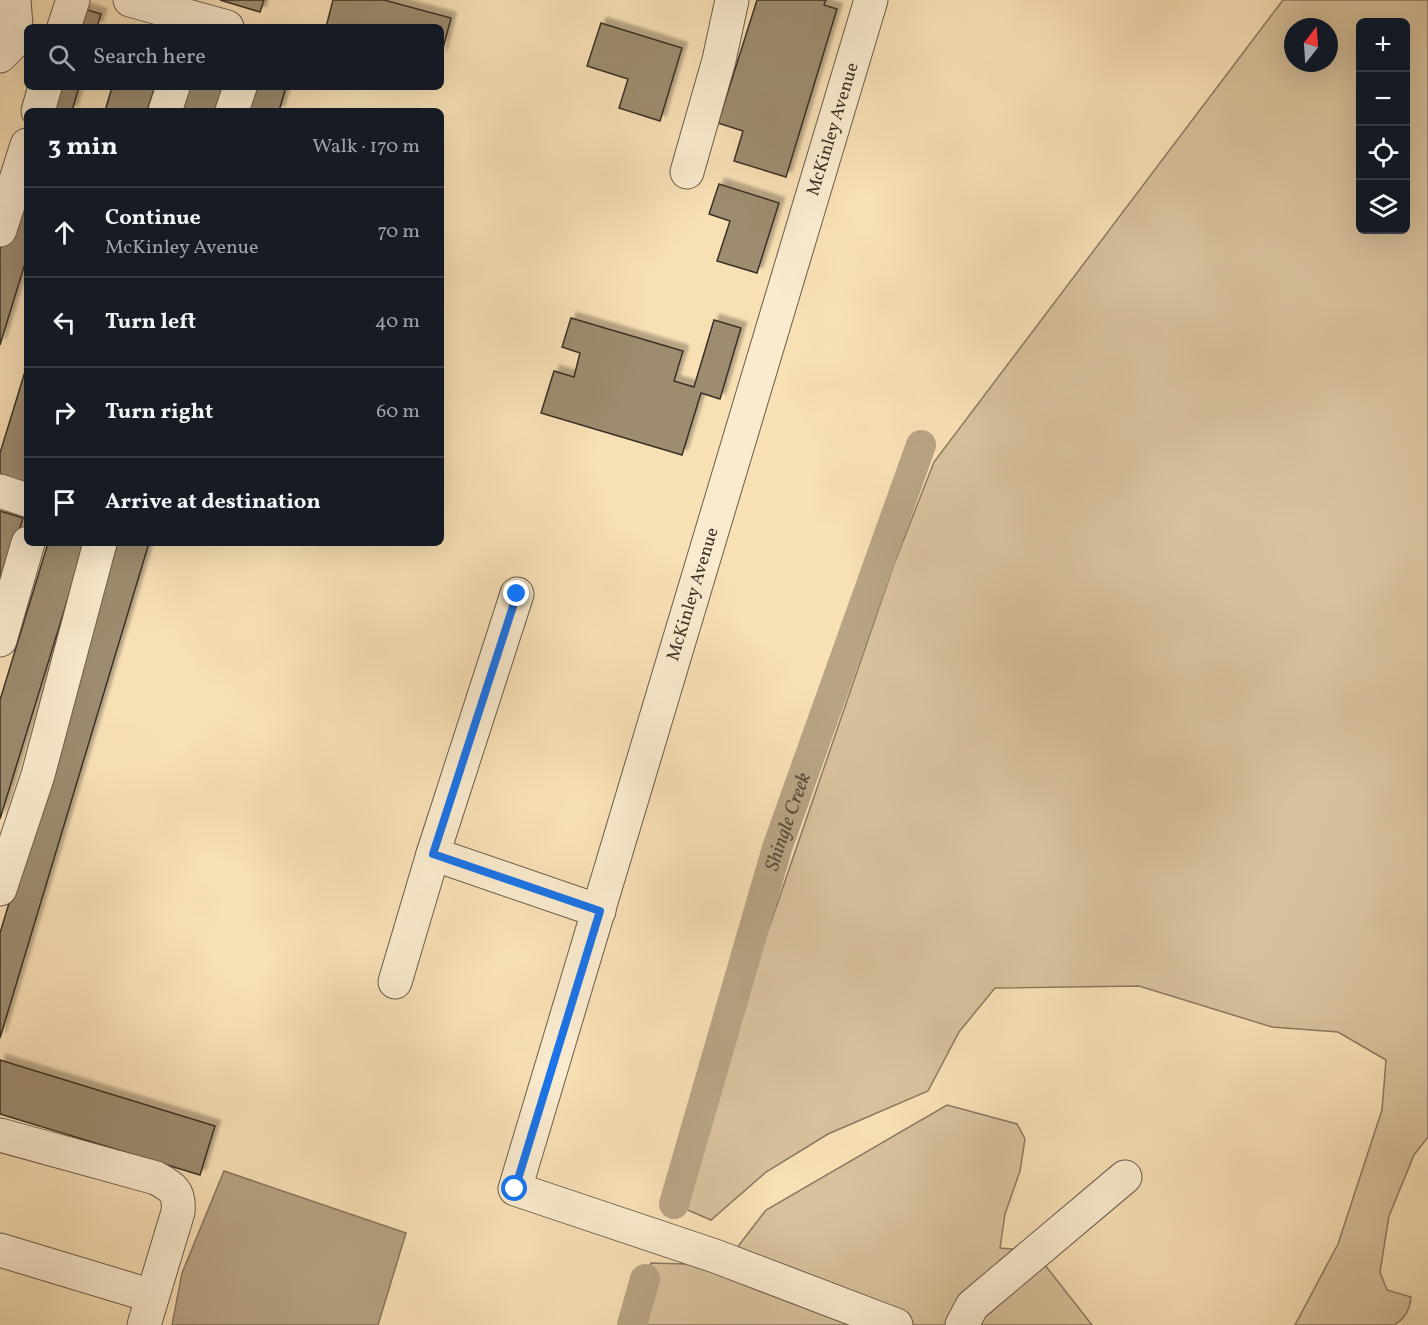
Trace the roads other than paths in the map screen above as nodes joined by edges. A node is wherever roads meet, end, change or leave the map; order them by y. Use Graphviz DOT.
graph roads {
  1 [pos="14,0"];
  2 [pos="73,0"];
  3 [pos="130,0"];
  4 [pos="732,0"];
  5 [pos="871,0"];
  6 [pos="196,15"];
  7 [pos="65,24"];
  8 [pos="219,24"];
  9 [pos="0,56"];
  10 [pos="44,90"];
  11 [pos="172,90"];
  12 [pos="239,90"];
  13 [pos="39,108"];
  14 [pos="166,108"];
  15 [pos="233,108"];
  16 [pos="24,154"];
  17 [pos="687,172"];
  18 [pos="0,230"];
  19 [pos="0,491"];
  20 [pos="24,499"];
  21 [pos="27,546"];
  22 [pos="99,546"];
  23 [pos="517,594"];
  24 [pos="0,640"];
  25 [pos="433,854"];
  26 [pos="0,889"];
  27 [pos="600,911"];
  28 [pos="395,981"];
  29 [pos="0,1135"];
  30 [pos="1125,1177"];
  31 [pos="0,1250"];
  32 [pos="148,1311"];
  33 [pos="896,1325"];
  34 [pos="962,1325"];
  1 -- 9 [label="street"];
  2 -- 7 [label="street"];
  3 -- 6 [label="street"];
  4 -- 17 [label="street"];
  5 -- 27 [label="street, McKinley Avenue"];
  6 -- 8 [label="street"];
  10 -- 13 [label="street"];
  11 -- 14 [label="street"];
  12 -- 15 [label="street"];
  16 -- 18 [label="street"];
  19 -- 20 [label="street"];
  21 -- 24 [label="street"];
  22 -- 26 [label="street"];
  23 -- 25 [label="street"];
  25 -- 27 [label="street"];
  25 -- 28 [label="street"];
  27 -- 33 [label="street, McKinley Avenue"];
  29 -- 32 [label="street"];
  30 -- 34 [label="street"];
  31 -- 32 [label="street"];
}
